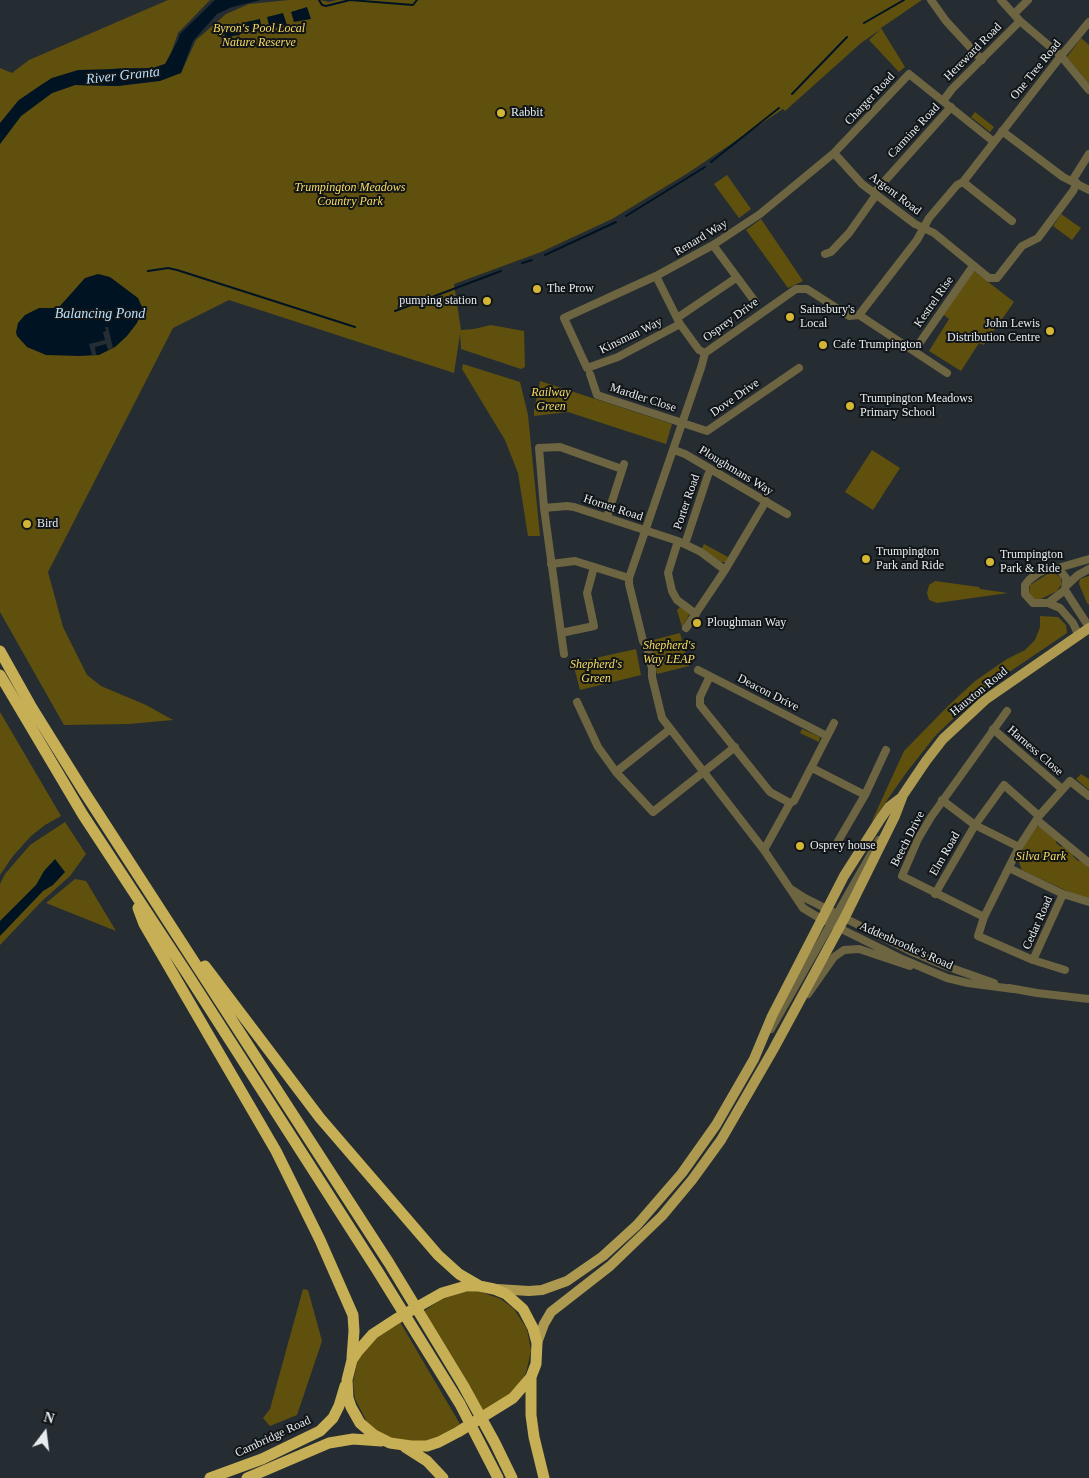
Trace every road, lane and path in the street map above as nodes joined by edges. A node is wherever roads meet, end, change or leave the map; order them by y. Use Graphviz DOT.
graph roads {
  1 [pos="931,0"];
  2 [pos="1001,0"];
  3 [pos="1028,0"];
  4 [pos="1014,14"];
  5 [pos="1020,21"];
  6 [pos="1089,22"];
  7 [pos="1061,56"];
  8 [pos="982,60"];
  9 [pos="1089,90"];
  10 [pos="943,101"];
  11 [pos="951,107"];
  12 [pos="1002,132"];
  13 [pos="994,142"];
  14 [pos="834,153"];
  15 [pos="1089,154"];
  16 [pos="963,182"];
  17 [pos="1074,182"];
  18 [pos="1089,190"];
  19 [pos="875,194"];
  20 [pos="1012,220"];
  21 [pos="924,228"];
  22 [pos="713,245"];
  23 [pos="825,254"];
  24 [pos="973,266"];
  25 [pos="656,276"];
  26 [pos="736,278"];
  27 [pos="756,303"];
  28 [pos="859,315"];
  29 [pos="564,318"];
  30 [pos="678,321"];
  31 [pos="914,351"];
  32 [pos="705,353"];
  33 [pos="799,368"];
  34 [pos="947,373"];
  35 [pos="590,374"];
  36 [pos="682,423"];
  37 [pos="674,450"];
  38 [pos="712,469"];
  39 [pos="766,501"];
  40 [pos="544,508"];
  41 [pos="787,514"];
  42 [pos="607,517"];
  43 [pos="646,530"];
  44 [pos="681,542"];
  45 [pos="1089,559"];
  46 [pos="551,564"];
  47 [pos="594,567"];
  48 [pos="1058,568"];
  49 [pos="1089,569"];
  50 [pos="726,570"];
  51 [pos="629,578"];
  52 [pos="1066,588"];
  53 [pos="1048,603"];
  54 [pos="696,614"];
  55 [pos="686,628"];
  56 [pos="1089,628"];
  57 [pos="561,633"];
  58 [pos="1079,636"];
  59 [pos="0,651"];
  60 [pos="564,654"];
  61 [pos="698,670"];
  62 [pos="0,675"];
  63 [pos="710,676"];
  64 [pos="577,702"];
  65 [pos="1007,711"];
  66 [pos="834,723"];
  67 [pos="993,729"];
  68 [pos="669,730"];
  69 [pos="827,736"];
  70 [pos="735,747"];
  71 [pos="886,750"];
  72 [pos="971,762"];
  73 [pos="812,768"];
  74 [pos="616,772"];
  75 [pos="703,772"];
  76 [pos="1062,789"];
  77 [pos="865,795"];
  78 [pos="903,795"];
  79 [pos="1089,796"];
  80 [pos="942,800"];
  81 [pos="790,803"];
  82 [pos="1038,818"];
  83 [pos="975,825"];
  84 [pos="837,843"];
  85 [pos="1019,846"];
  86 [pos="764,850"];
  87 [pos="1089,863"];
  88 [pos="1009,868"];
  89 [pos="790,888"];
  90 [pos="134,894"];
  91 [pos="935,894"];
  92 [pos="1063,894"];
  93 [pos="1089,902"];
  94 [pos="828,915"];
  95 [pos="984,917"];
  96 [pos="835,926"];
  97 [pos="177,935"];
  98 [pos="1033,960"];
  99 [pos="1065,970"];
  100 [pos="948,978"];
  101 [pos="1013,989"];
  102 [pos="1089,999"];
  103 [pos="786,1026"];
  104 [pos="754,1059"];
  105 [pos="479,1286"];
  106 [pos="494,1289"];
  107 [pos="537,1343"];
  108 [pos="352,1360"];
  109 [pos="531,1377"];
  110 [pos="347,1380"];
  111 [pos="396,1444"];
  112 [pos="210,1478"];
  113 [pos="247,1478"];
  114 [pos="443,1478"];
  115 [pos="498,1478"];
  116 [pos="512,1478"];
  117 [pos="544,1478"];
  1 -- 8 [label="street"];
  2 -- 4 [label="street"];
  3 -- 4 [label="street"];
  4 -- 5 [label="street"];
  5 -- 7 [label="street"];
  5 -- 8 [label="street, Hereward Road"];
  6 -- 7 [label="street, One Tree Road"];
  7 -- 9 [label="street"];
  7 -- 12 [label="street, One Tree Road"];
  8 -- 10 [label="street, Hereward Road"];
  10 -- 11 [label="street, Charger Road"];
  10 -- 14 [label="street, Charger Road"];
  11 -- 13 [label="street, Charger Road"];
  11 -- 19 [label="street, Carmine Road"];
  12 -- 13 [label="street"];
  12 -- 17 [label="street"];
  13 -- 16 [label="street"];
  14 -- 19 [label="street, Argent Road"];
  14 -- 22 [label="street, Renard Way"];
  15 -- 17 [label="street"];
  16 -- 20 [label="street"];
  16 -- 21 [label="street"];
  17 -- 18 [label="street"];
  17 -- 24 [label="street, Argent Road"];
  19 -- 21 [label="street, Argent Road"];
  19 -- 23 [label="street, Carmine Road"];
  21 -- 24 [label="street, Argent Road"];
  21 -- 28 [label="street"];
  22 -- 25 [label="street, Renard Way"];
  22 -- 26 [label="street"];
  24 -- 31 [label="street, Kestrel Rise"];
  25 -- 29 [label="street, Renard Way"];
  25 -- 30 [label="street"];
  26 -- 27 [label="street"];
  26 -- 30 [label="street"];
  28 -- 31 [label="street"];
  28 -- 32 [label="street, Osprey Drive"];
  29 -- 30 [label="street, Kinsman Way"];
  30 -- 32 [label="street"];
  31 -- 34 [label="street"];
  32 -- 36 [label="street, Osprey Drive"];
  33 -- 36 [label="street, Dove Drive"];
  35 -- 36 [label="street, Mardler Close"];
  36 -- 37 [label="street, Osprey Drive"];
  37 -- 38 [label="street, Ploughmans Way"];
  37 -- 43 [label="street, Osprey Drive"];
  38 -- 39 [label="street, Ploughmans Way"];
  38 -- 44 [label="street, Porter Road"];
  39 -- 41 [label="street, Ploughmans Way"];
  39 -- 50 [label="street"];
  40 -- 42 [label="street, Hornet Road"];
  40 -- 42 [label="street"];
  40 -- 46 [label="street"];
  42 -- 43 [label="street, Hornet Road"];
  43 -- 44 [label="street, Porter Road"];
  43 -- 51 [label="street, Osprey Drive"];
  44 -- 50 [label="street, Porter Road"];
  44 -- 54 [label="street, Porter Road"];
  45 -- 48 [label="street"];
  46 -- 47 [label="street"];
  46 -- 57 [label="street"];
  47 -- 51 [label="street"];
  47 -- 57 [label="street"];
  48 -- 52 [label="street"];
  48 -- 53 [label="street"];
  49 -- 52 [label="street"];
  50 -- 54 [label="street"];
  51 -- 68 [label="street"];
  52 -- 53 [label="street"];
  52 -- 56 [label="street"];
  53 -- 58 [label="street"];
  54 -- 55 [label="street"];
  56 -- 58 [label="main road, Hauxton Road"];
  57 -- 60 [label="street"];
  58 -- 78 [label="main road, Hauxton Road"];
  59 -- 97 [label="highway"];
  61 -- 63 [label="street, Deacon Drive"];
  62 -- 90 [label="highway"];
  63 -- 69 [label="street, Deacon Drive"];
  63 -- 70 [label="street"];
  64 -- 74 [label="street"];
  65 -- 67 [label="street, Harness Close"];
  66 -- 69 [label="street"];
  67 -- 72 [label="street, Harness Close"];
  67 -- 76 [label="street, Harness Close"];
  68 -- 74 [label="street"];
  68 -- 75 [label="street"];
  69 -- 73 [label="street"];
  70 -- 75 [label="street"];
  70 -- 81 [label="street"];
  71 -- 77 [label="street"];
  72 -- 80 [label="street, Beech Drive"];
  73 -- 77 [label="street"];
  73 -- 81 [label="street"];
  74 -- 75 [label="street"];
  75 -- 86 [label="street"];
  76 -- 79 [label="street"];
  76 -- 82 [label="street"];
  77 -- 84 [label="street"];
  78 -- 94 [label="main road"];
  78 -- 94 [label="main road"];
  80 -- 83 [label="street, Elm Road"];
  80 -- 91 [label="street, Beech Drive"];
  81 -- 86 [label="street"];
  82 -- 83 [label="street"];
  82 -- 85 [label="street"];
  82 -- 87 [label="street"];
  83 -- 85 [label="street, Elm Road"];
  83 -- 91 [label="street, Elm Road"];
  85 -- 88 [label="street"];
  86 -- 89 [label="street"];
  88 -- 92 [label="street"];
  88 -- 95 [label="street"];
  89 -- 94 [label="street"];
  89 -- 94 [label="street"];
  90 -- 108 [label="highway"];
  90 -- 115 [label="highway"];
  91 -- 95 [label="street, Beech Drive"];
  92 -- 93 [label="street"];
  92 -- 98 [label="street, Cedar Road"];
  94 -- 96 [label="main road"];
  94 -- 96 [label="street, Addenbrooke's Road"];
  94 -- 101 [label="street, Addenbrooke's Road"];
  94 -- 104 [label="main road"];
  95 -- 98 [label="street, Cedar Road"];
  96 -- 100 [label="street, Addenbrooke's Road"];
  96 -- 103 [label="main road"];
  96 -- 104 [label="street"];
  97 -- 105 [label="highway"];
  97 -- 116 [label="highway"];
  98 -- 99 [label="street, Cedar Road"];
  100 -- 101 [label="street, Addenbrooke's Road"];
  100 -- 103 [label="street"];
  101 -- 102 [label="street, Addenbrooke's Road"];
  103 -- 107 [label="main road"];
  104 -- 106 [label="main road"];
  105 -- 106 [label="highway"];
  105 -- 108 [label="highway"];
  106 -- 107 [label="highway"];
  107 -- 109 [label="highway"];
  108 -- 110 [label="highway"];
  109 -- 111 [label="highway"];
  109 -- 117 [label="highway"];
  110 -- 111 [label="highway"];
  110 -- 112 [label="highway, Cambridge Road"];
  111 -- 113 [label="highway"];
  111 -- 114 [label="highway"];
}
